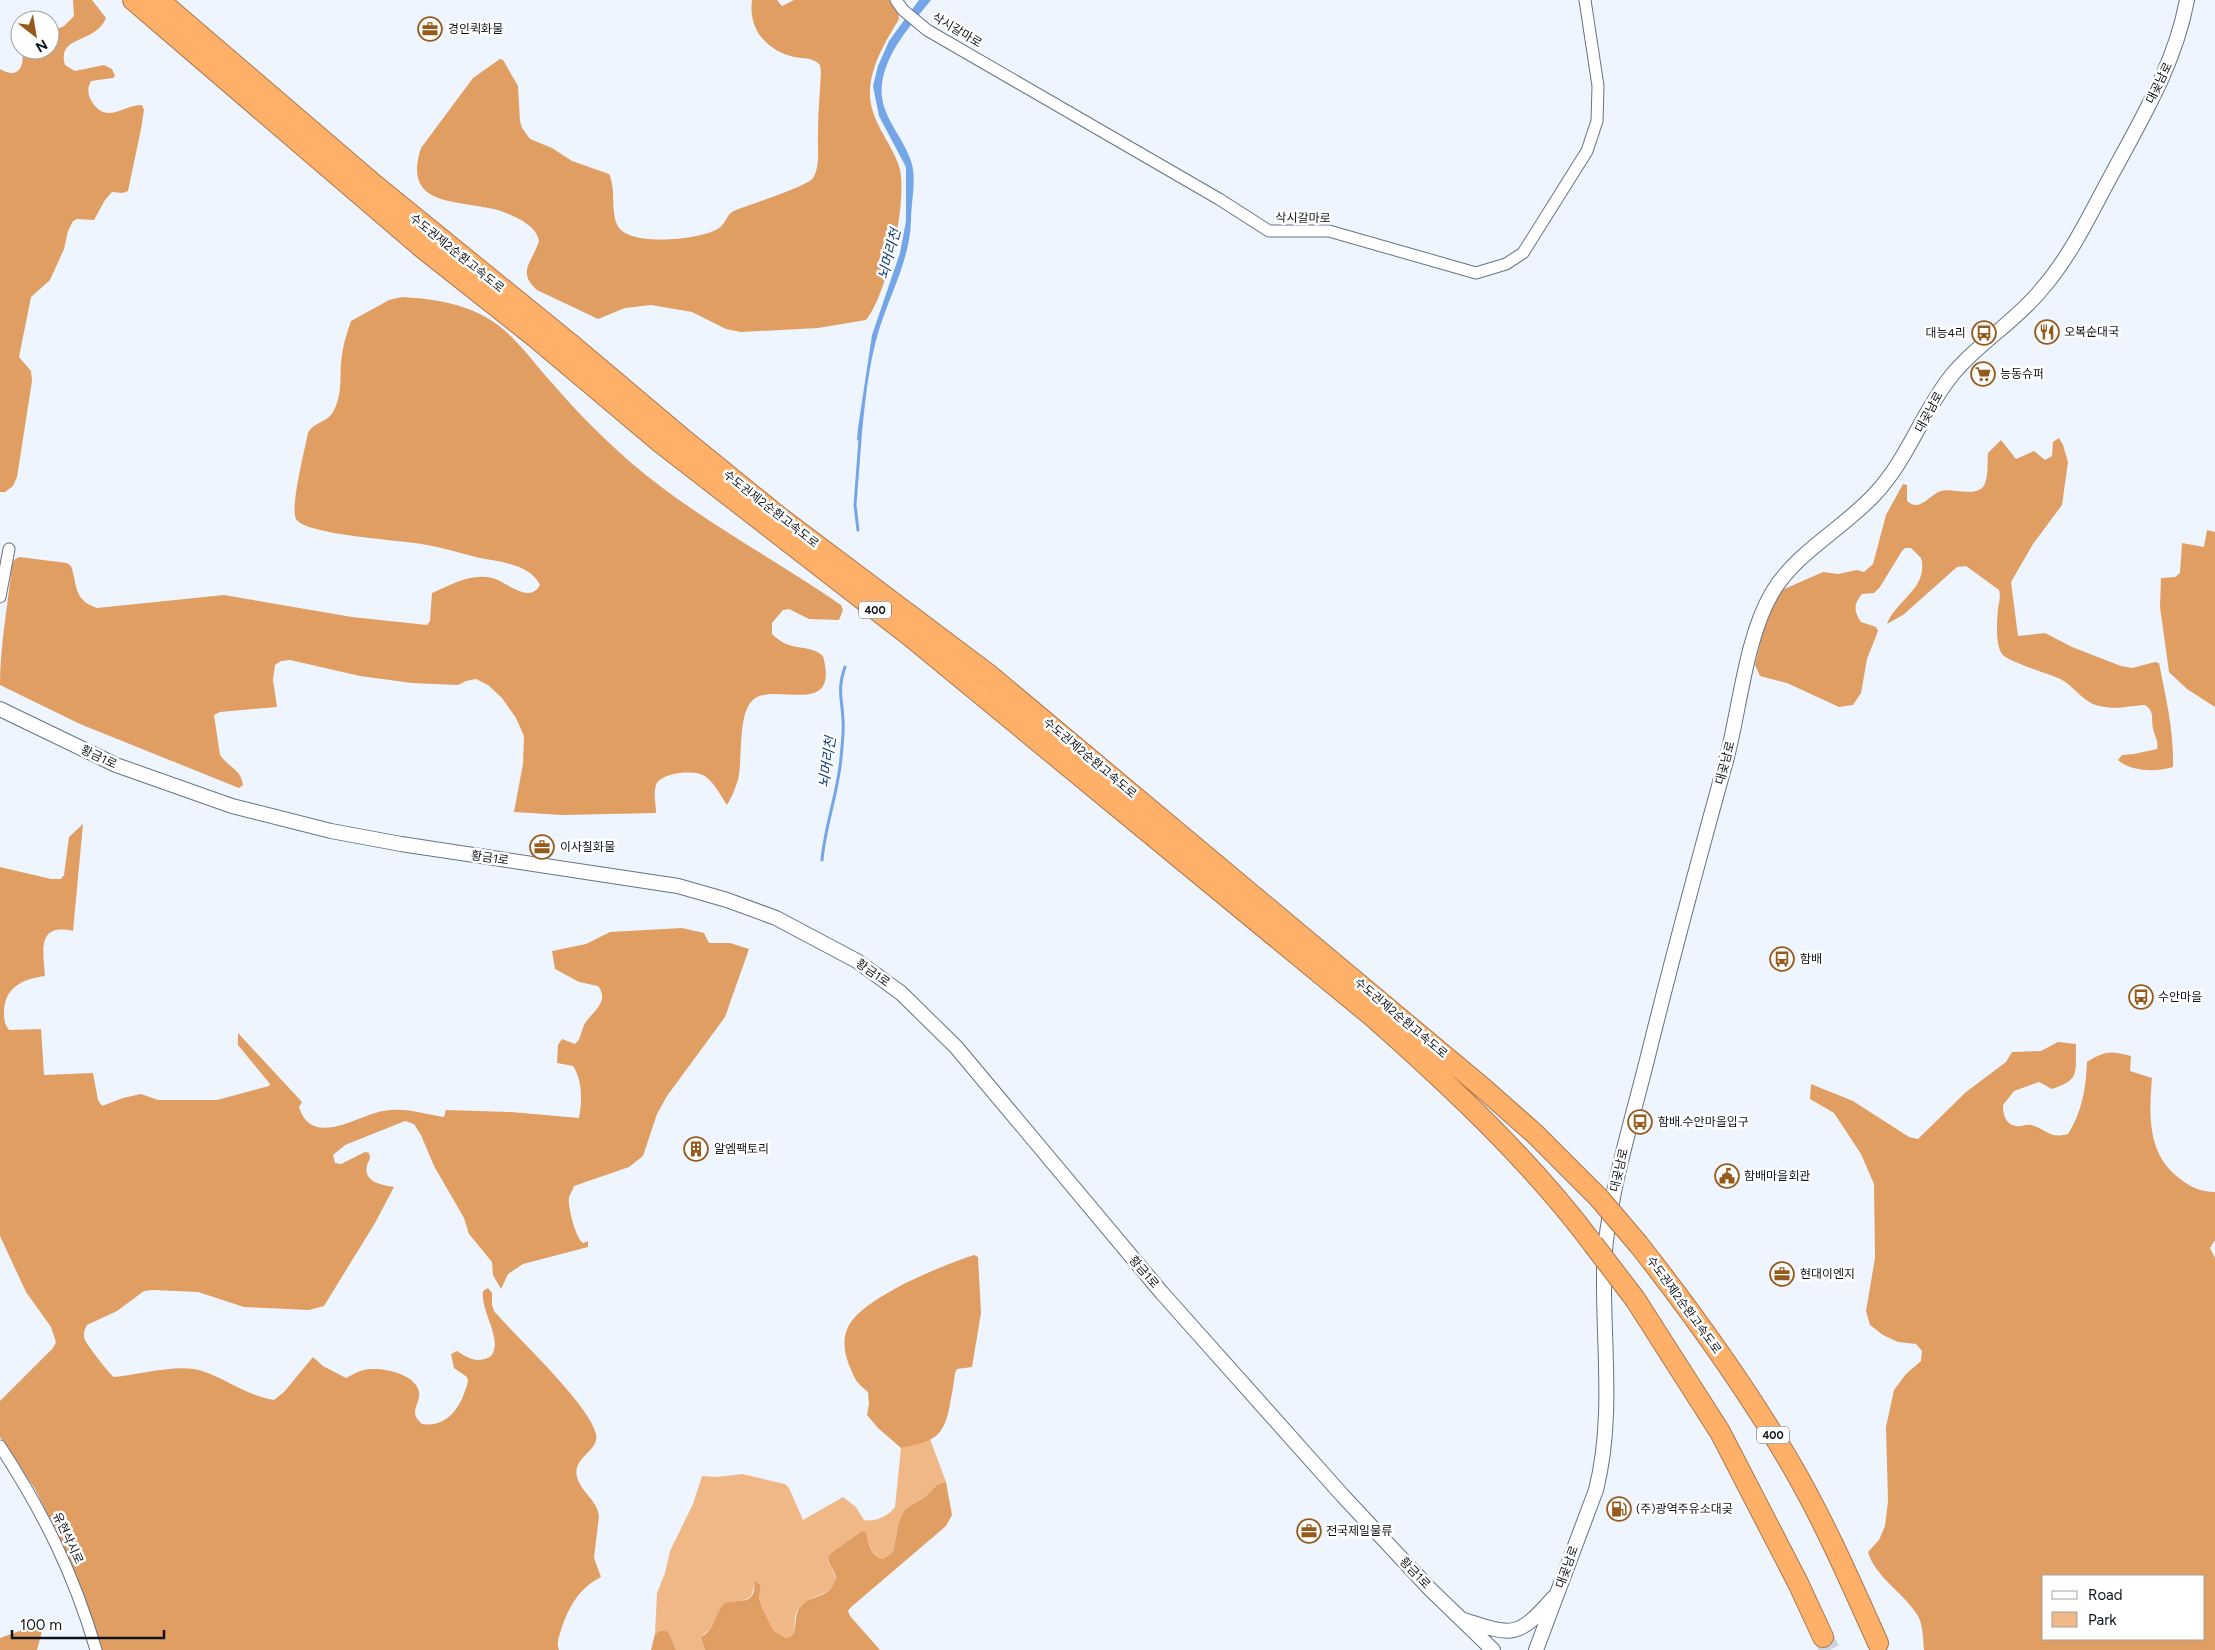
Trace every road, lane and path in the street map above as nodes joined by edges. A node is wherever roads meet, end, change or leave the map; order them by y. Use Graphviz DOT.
graph roads {
  1 [pos="133,0"];
  2 [pos="159,0"];
  3 [pos="896,0"];
  4 [pos="1584,0"];
  5 [pos="2187,0"];
  6 [pos="9,549"];
  7 [pos="0,598"];
  8 [pos="0,709"];
  9 [pos="0,1446"];
  10 [pos="1557,1594"];
  11 [pos="1459,1618"];
  12 [pos="1823,1637"];
  13 [pos="1878,1643"];
  14 [pos="96,1650"];
  15 [pos="1482,1650"];
  16 [pos="1493,1650"];
  17 [pos="1536,1650"];
  1 -- 12 [label="highway, 수도권제2순환고속도로 / 400, bridge"];
  2 -- 13 [label="highway, 수도권제2순환고속도로 / 400, bridge"];
  3 -- 4 [label="street, 삭시갈마로"];
  5 -- 10 [label="street, 대곶남로"];
  6 -- 7 [label="street"];
  8 -- 11 [label="street, 황금1로"];
  9 -- 14 [label="street, 유현삭시로"];
  10 -- 11 [label="street"];
  10 -- 17 [label="street, 대곶남로"];
  11 -- 15 [label="street"];
  11 -- 16 [label="street, 황금1로"];
}
